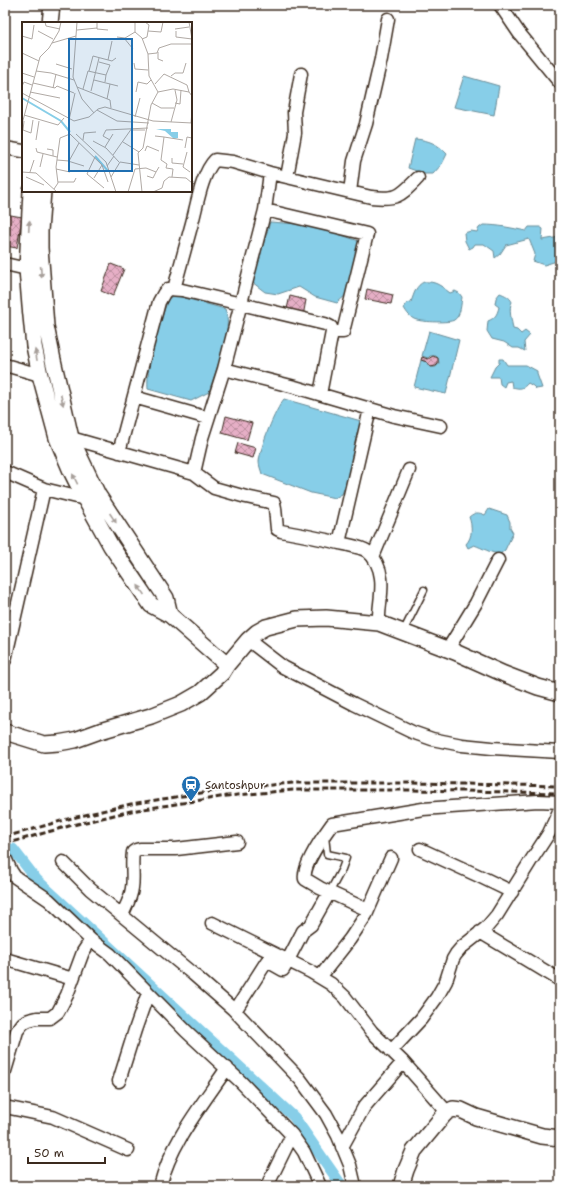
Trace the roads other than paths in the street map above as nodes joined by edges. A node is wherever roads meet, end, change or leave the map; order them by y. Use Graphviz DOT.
graph roads {
  1 [pos="52,5"];
  2 [pos="61,5"];
  3 [pos="500,5"];
  4 [pos="388,20"];
  5 [pos="50,22"];
  6 [pos="60,22"];
  7 [pos="301,74"];
  8 [pos="560,83"];
  9 [pos="5,148"];
  10 [pos="22,151"];
  11 [pos="270,173"];
  12 [pos="287,177"];
  13 [pos="418,178"];
  14 [pos="31,192"];
  15 [pos="43,192"];
  16 [pos="350,192"];
  17 [pos="266,210"];
  18 [pos="5,264"];
  19 [pos="27,269"];
  20 [pos="174,289"];
  21 [pos="240,304"];
  22 [pos="332,332"];
  23 [pos="5,365"];
  24 [pos="224,369"];
  25 [pos="40,375"];
  26 [pos="320,394"];
  27 [pos="134,397"];
  28 [pos="370,409"];
  29 [pos="208,418"];
  30 [pos="441,426"];
  31 [pos="71,438"];
  32 [pos="119,452"];
  33 [pos="409,470"];
  34 [pos="5,472"];
  35 [pos="194,473"];
  36 [pos="44,489"];
  37 [pos="91,497"];
  38 [pos="339,543"];
  39 [pos="373,557"];
  40 [pos="498,560"];
  41 [pos="424,590"];
  42 [pos="379,623"];
  43 [pos="403,632"];
  44 [pos="248,640"];
  45 [pos="448,649"];
  46 [pos="5,660"];
  47 [pos="227,665"];
  48 [pos="560,693"];
  49 [pos="5,732"];
  50 [pos="560,752"];
  51 [pos="560,802"];
  52 [pos="560,809"];
  53 [pos="557,822"];
  54 [pos="325,834"];
  55 [pos="237,842"];
  56 [pos="420,849"];
  57 [pos="5,858"];
  58 [pos="391,858"];
  59 [pos="63,862"];
  60 [pos="329,892"];
  61 [pos="512,892"];
  62 [pos="368,910"];
  63 [pos="122,916"];
  64 [pos="212,923"];
  65 [pos="480,932"];
  66 [pos="91,940"];
  67 [pos="5,959"];
  68 [pos="288,960"];
  69 [pos="320,977"];
  70 [pos="73,979"];
  71 [pos="560,980"];
  72 [pos="148,993"];
  73 [pos="235,1011"];
  74 [pos="391,1051"];
  75 [pos="403,1062"];
  76 [pos="227,1068"];
  77 [pos="5,1071"];
  78 [pos="119,1081"];
  79 [pos="5,1107"];
  80 [pos="447,1112"];
  81 [pos="292,1135"];
  82 [pos="560,1138"];
  83 [pos="342,1147"];
  84 [pos="128,1150"];
  85 [pos="160,1186"];
  86 [pos="267,1186"];
  87 [pos="320,1186"];
  88 [pos="355,1186"];
  89 [pos="401,1186"];
  1 -- 5 [label="street"];
  2 -- 6 [label="street"];
  3 -- 8 [label="street"];
  4 -- 16 [label="street"];
  7 -- 12 [label="street"];
  9 -- 10 [label="street"];
  11 -- 12 [label="street"];
  11 -- 17 [label="street"];
  11 -- 20 [label="street"];
  12 -- 16 [label="street"];
  13 -- 16 [label="street"];
  19 -- 14 [label="street, one-way"];
  15 -- 31 [label="street, one-way"];
  17 -- 21 [label="street"];
  17 -- 22 [label="street"];
  18 -- 19 [label="street"];
  25 -- 19 [label="street, one-way"];
  20 -- 21 [label="street"];
  20 -- 27 [label="street"];
  21 -- 22 [label="street"];
  21 -- 24 [label="street"];
  22 -- 26 [label="street"];
  23 -- 25 [label="street"];
  24 -- 26 [label="street"];
  24 -- 29 [label="street"];
  37 -- 25 [label="street, one-way"];
  26 -- 28 [label="street"];
  27 -- 29 [label="street"];
  27 -- 32 [label="street"];
  28 -- 30 [label="street"];
  28 -- 38 [label="street"];
  29 -- 35 [label="street"];
  31 -- 32 [label="street"];
  31 -- 37 [label="street"];
  32 -- 35 [label="street"];
  33 -- 39 [label="street"];
  34 -- 36 [label="street"];
  35 -- 38 [label="street"];
  36 -- 37 [label="street"];
  36 -- 46 [label="street"];
  37 -- 47 [label="street"];
  38 -- 39 [label="street"];
  39 -- 42 [label="street"];
  40 -- 45 [label="street"];
  41 -- 43 [label="lane"];
  42 -- 43 [label="street"];
  42 -- 44 [label="street"];
  43 -- 45 [label="street"];
  44 -- 47 [label="street"];
  44 -- 50 [label="street"];
  45 -- 48 [label="street"];
  47 -- 49 [label="street"];
  51 -- 54 [label="street"];
  52 -- 53 [label="street"];
  53 -- 61 [label="street"];
  54 -- 60 [label="street"];
  54 -- 60 [label="lane"];
  55 -- 63 [label="street"];
  56 -- 61 [label="street"];
  57 -- 66 [label="street"];
  58 -- 62 [label="street"];
  59 -- 63 [label="street"];
  60 -- 62 [label="street"];
  60 -- 68 [label="street"];
  61 -- 65 [label="street"];
  62 -- 69 [label="street"];
  63 -- 73 [label="street"];
  64 -- 68 [label="street"];
  65 -- 71 [label="street"];
  65 -- 74 [label="street"];
  66 -- 70 [label="street"];
  66 -- 72 [label="street"];
  67 -- 70 [label="street"];
  68 -- 69 [label="street"];
  68 -- 73 [label="street"];
  69 -- 74 [label="street"];
  70 -- 77 [label="street"];
  72 -- 76 [label="street"];
  72 -- 78 [label="street"];
  73 -- 83 [label="street"];
  74 -- 75 [label="street"];
  75 -- 80 [label="street"];
  75 -- 83 [label="street"];
  76 -- 81 [label="street"];
  76 -- 85 [label="street"];
  79 -- 84 [label="street"];
  80 -- 82 [label="street"];
  80 -- 89 [label="street"];
  81 -- 86 [label="street"];
  81 -- 87 [label="street"];
  83 -- 88 [label="street"];
}
